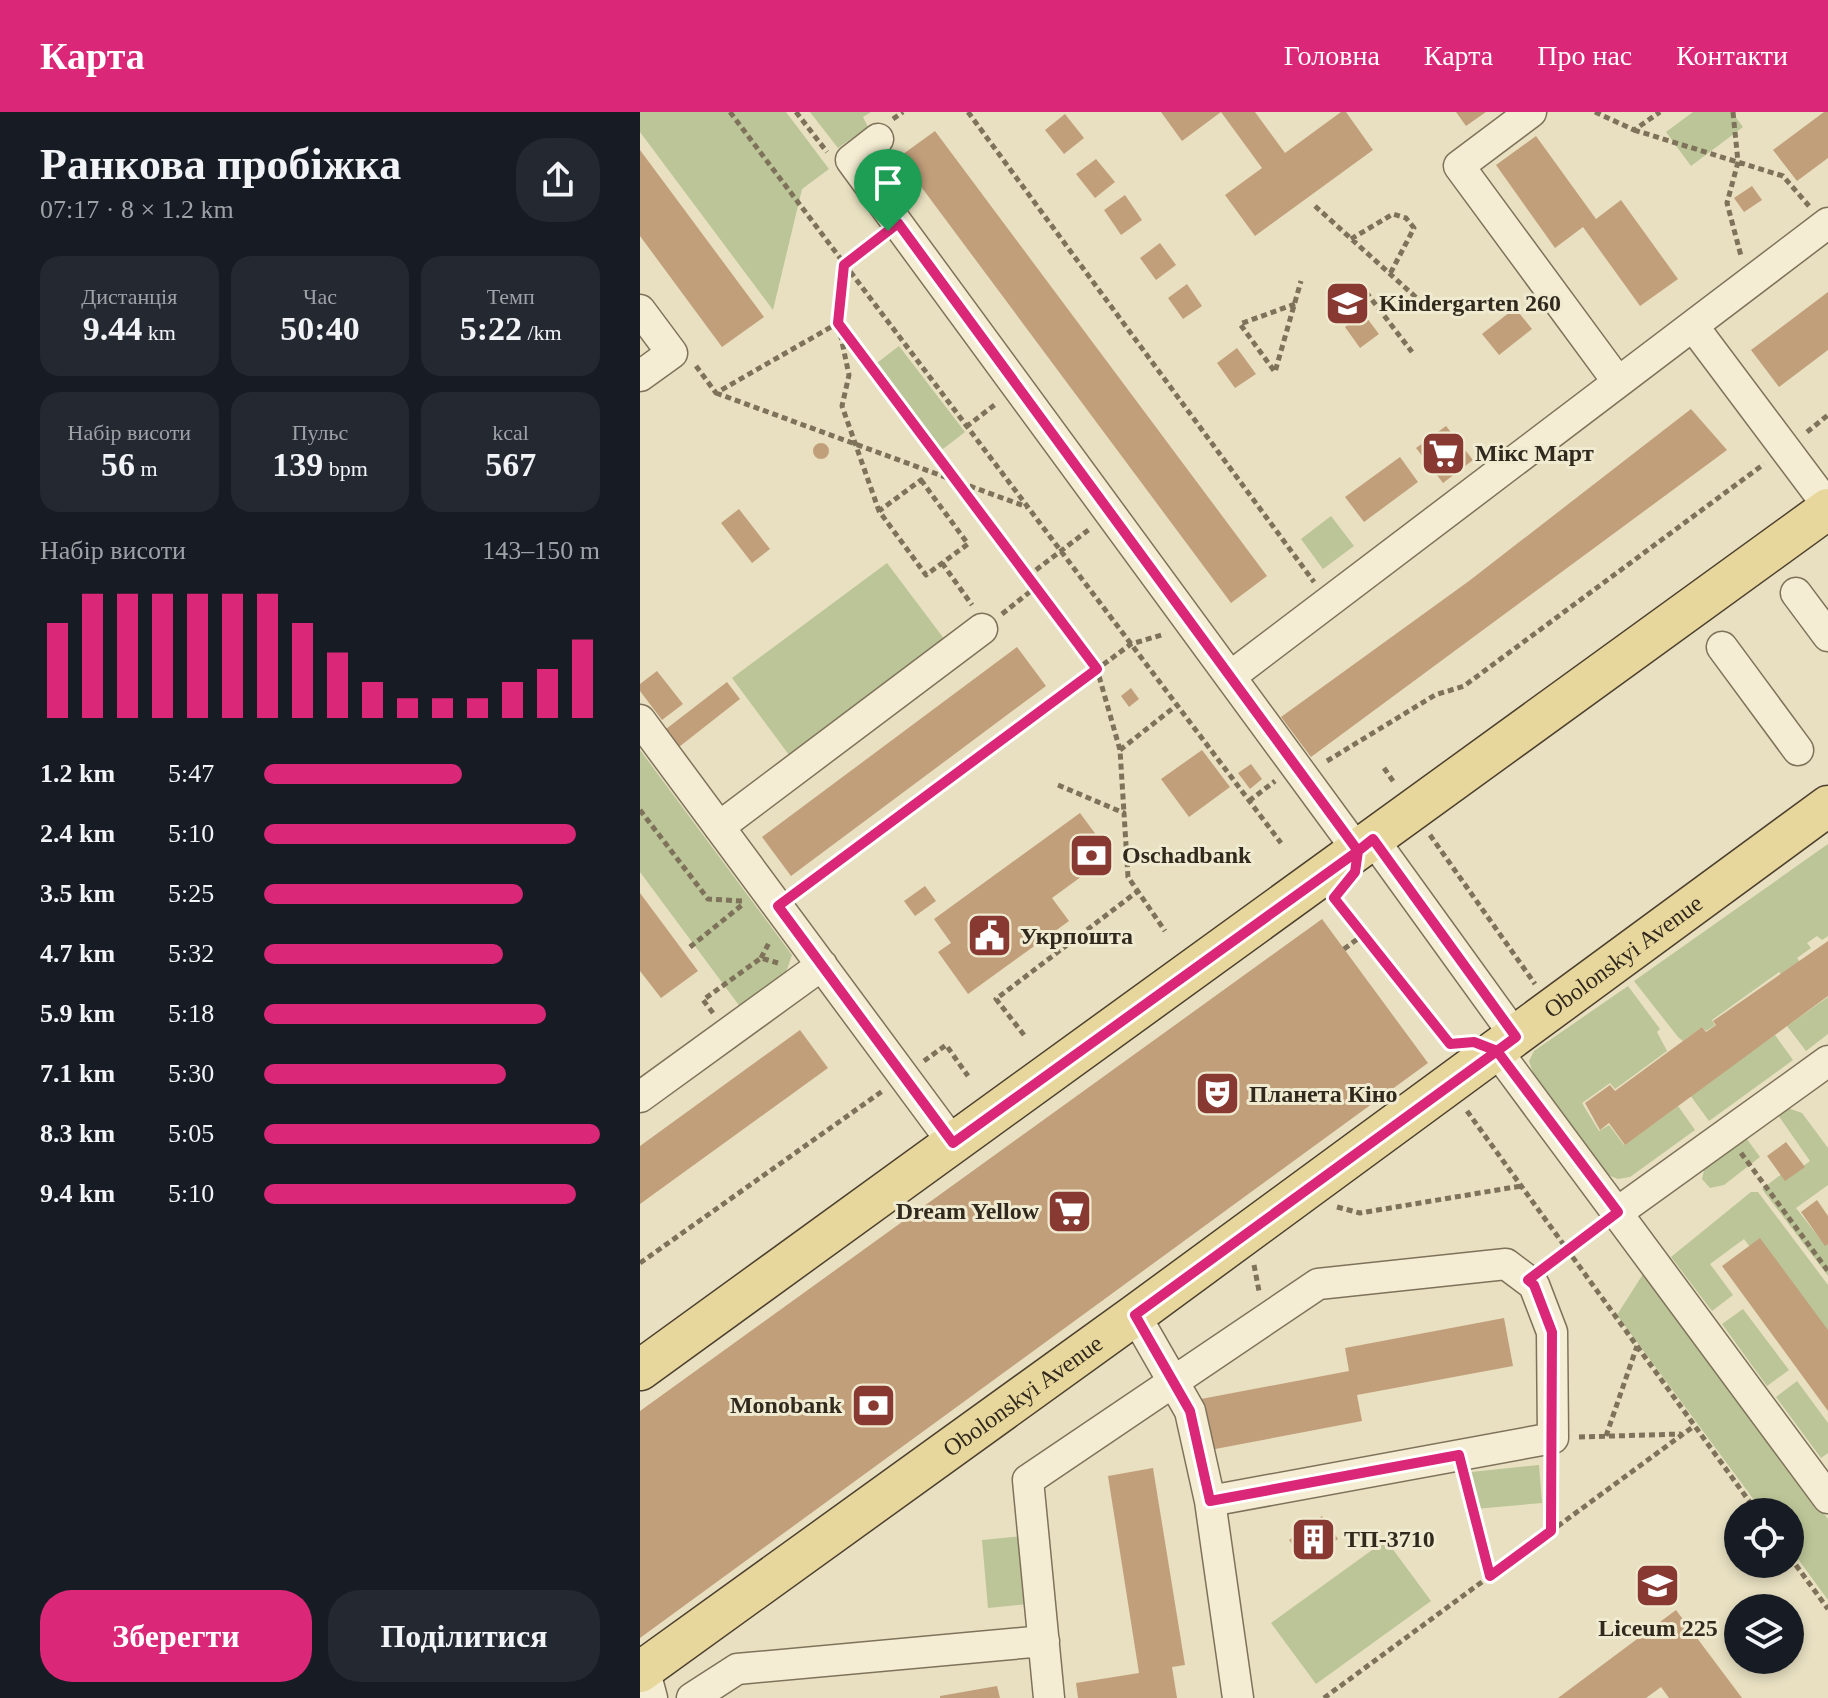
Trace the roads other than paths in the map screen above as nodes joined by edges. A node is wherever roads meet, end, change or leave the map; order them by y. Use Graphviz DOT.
graph roads {
  1 [pos="1531,112"];
  2 [pos="878,139"];
  3 [pos="1826,224"];
  4 [pos="640,310"];
  5 [pos="1693,326"];
  6 [pos="640,376"];
  7 [pos="1618,382"];
  8 [pos="1828,508"];
  9 [pos="1796,593"];
  10 [pos="984,627"];
  11 [pos="1828,636"];
  12 [pos="1722,647"];
  13 [pos="1231,676"];
  14 [pos="640,720"];
  15 [pos="1798,750"];
  16 [pos="1828,806"];
  17 [pos="719,827"];
  18 [pos="1366,845"];
  19 [pos="822,965"];
  20 [pos="1506,1044"];
  21 [pos="1828,1061"];
  22 [pos="643,1088"];
  23 [pos="953,1143"];
  24 [pos="1618,1212"];
  25 [pos="1135,1315"];
  26 [pos="640,1370"];
  27 [pos="1173,1380"];
  28 [pos="1828,1498"];
  29 [pos="1210,1501"];
  30 [pos="1044,1641"];
  31 [pos="646,1679"];
  32 [pos="692,1698"];
  33 [pos="1049,1698"];
  34 [pos="1238,1698"];
  1 -- 7 [label="lane"];
  2 -- 13 [label="lane"];
  3 -- 5 [label="lane"];
  4 -- 6 [label="lane"];
  5 -- 7 [label="lane"];
  5 -- 8 [label="lane"];
  7 -- 13 [label="lane"];
  8 -- 18 [label="main road"];
  9 -- 11 [label="lane"];
  10 -- 17 [label="lane"];
  12 -- 15 [label="lane"];
  13 -- 18 [label="lane"];
  14 -- 17 [label="lane"];
  16 -- 20 [label="main road, Obolonskyi Avenue"];
  17 -- 19 [label="lane"];
  18 -- 20 [label="lane"];
  18 -- 23 [label="main road"];
  19 -- 22 [label="lane"];
  19 -- 23 [label="lane"];
  20 -- 24 [label="lane"];
  20 -- 25 [label="main road, Obolonskyi Avenue"];
  21 -- 24 [label="lane"];
  23 -- 26 [label="main road"];
  24 -- 28 [label="lane"];
  25 -- 27 [label="lane"];
  25 -- 31 [label="main road, Obolonskyi Avenue"];
  27 -- 29 [label="lane"];
  27 -- 29 [label="lane"];
  27 -- 30 [label="lane"];
  29 -- 34 [label="lane"];
  30 -- 32 [label="lane"];
  30 -- 33 [label="lane"];
}
